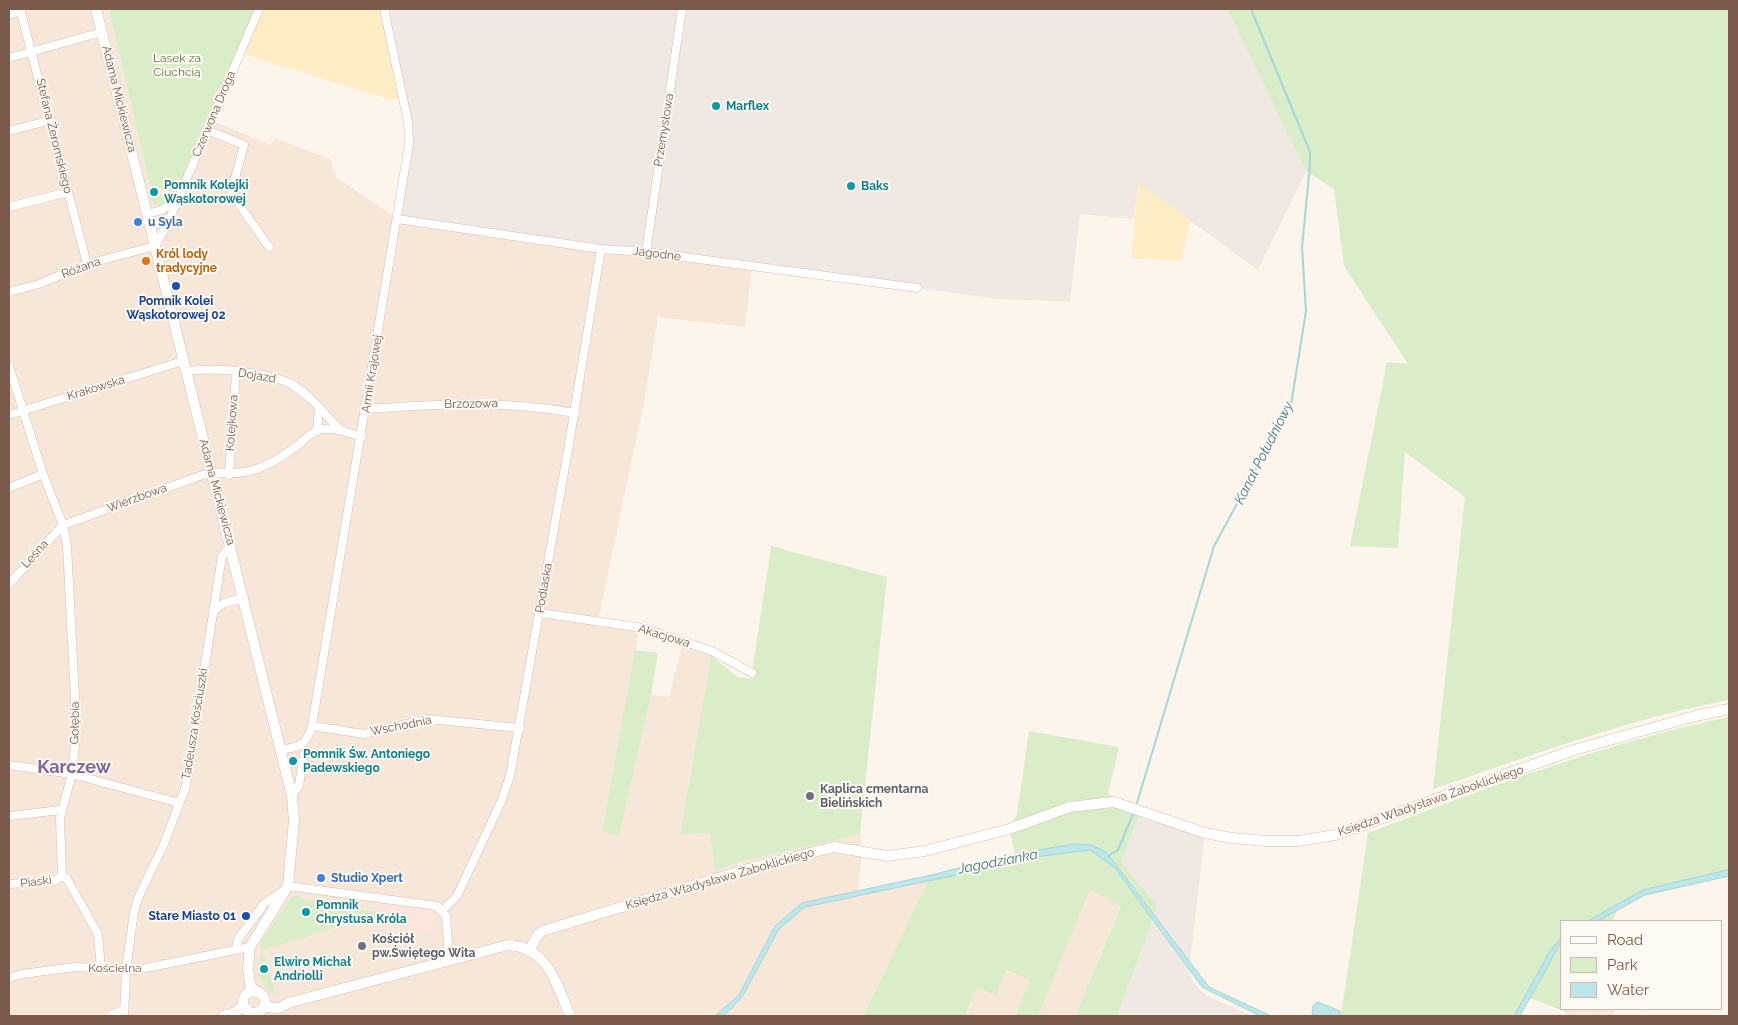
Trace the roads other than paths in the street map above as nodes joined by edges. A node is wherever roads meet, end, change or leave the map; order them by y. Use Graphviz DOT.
graph roads {
  1 [pos="96,9"];
  2 [pos="259,9"];
  3 [pos="384,9"];
  4 [pos="682,9"];
  5 [pos="21,10"];
  6 [pos="9,14"];
  7 [pos="102,32"];
  8 [pos="33,52"];
  9 [pos="9,58"];
  10 [pos="51,120"];
  11 [pos="207,130"];
  12 [pos="9,131"];
  13 [pos="68,192"];
  14 [pos="178,199"];
  15 [pos="9,207"];
  16 [pos="170,217"];
  17 [pos="148,218"];
  18 [pos="397,219"];
  19 [pos="155,246"];
  20 [pos="269,247"];
  21 [pos="601,249"];
  22 [pos="646,252"];
  23 [pos="87,264"];
  24 [pos="917,288"];
  25 [pos="9,292"];
  26 [pos="183,361"];
  27 [pos="9,366"];
  28 [pos="186,372"];
  29 [pos="236,372"];
  30 [pos="319,408"];
  31 [pos="366,409"];
  32 [pos="22,411"];
  33 [pos="575,412"];
  34 [pos="9,415"];
  35 [pos="317,430"];
  36 [pos="340,430"];
  37 [pos="362,437"];
  38 [pos="211,472"];
  39 [pos="43,474"];
  40 [pos="229,475"];
  41 [pos="9,488"];
  42 [pos="63,525"];
  43 [pos="231,546"];
  44 [pos="9,584"];
  45 [pos="244,598"];
  46 [pos="214,612"];
  47 [pos="540,613"];
  48 [pos="752,673"];
  49 [pos="1729,708"];
  50 [pos="312,726"];
  51 [pos="520,728"];
  52 [pos="280,750"];
  53 [pos="304,754"];
  54 [pos="9,764"];
  55 [pos="72,774"];
  56 [pos="292,796"];
  57 [pos="179,803"];
  58 [pos="61,810"];
  59 [pos="9,816"];
  60 [pos="62,876"];
  61 [pos="9,884"];
  62 [pos="287,888"];
  63 [pos="442,910"];
  64 [pos="250,947"];
  65 [pos="236,948"];
  66 [pos="530,949"];
  67 [pos="449,959"];
  68 [pos="101,968"];
  69 [pos="126,970"];
  70 [pos="9,978"];
  71 [pos="251,993"];
  72 [pos="264,1003"];
  73 [pos="245,1011"];
  74 [pos="568,1012"];
  75 [pos="124,1013"];
  76 [pos="110,1016"];
  77 [pos="223,1016"];
  1 -- 7 [label="main road, Adama Mickiewicza"];
  2 -- 11 [label="street, Czerwona Droga"];
  3 -- 18 [label="street, Armii Krajowej"];
  4 -- 22 [label="street, Przemysłowa"];
  5 -- 6 [label="street"];
  5 -- 8 [label="street, Stefana Żeromskiego"];
  7 -- 8 [label="street"];
  7 -- 17 [label="main road, Adama Mickiewicza"];
  8 -- 9 [label="street"];
  8 -- 10 [label="street, Stefana Żeromskiego"];
  10 -- 12 [label="street"];
  10 -- 13 [label="street, Stefana Żeromskiego"];
  11 -- 14 [label="street, Czerwona Droga"];
  11 -- 20 [label="street"];
  13 -- 15 [label="street"];
  13 -- 23 [label="street, Stefana Żeromskiego"];
  14 -- 16 [label="street, Czerwona Droga"];
  14 -- 17 [label="street"];
  16 -- 17 [label="street"];
  16 -- 19 [label="street, Czerwona Droga"];
  17 -- 19 [label="main road, Adama Mickiewicza"];
  18 -- 21 [label="street, Jagodne"];
  18 -- 31 [label="street, Armii Krajowej"];
  19 -- 23 [label="street, Różana"];
  19 -- 26 [label="main road, Adama Mickiewicza"];
  21 -- 22 [label="street, Jagodne"];
  21 -- 33 [label="street, Podlaska"];
  22 -- 24 [label="street, Jagodne"];
  23 -- 25 [label="street, Różana"];
  26 -- 28 [label="main road, Adama Mickiewicza"];
  26 -- 32 [label="street, Krakowska"];
  27 -- 32 [label="street"];
  28 -- 29 [label="street, Dojazd"];
  28 -- 38 [label="main road, Adama Mickiewicza"];
  29 -- 30 [label="street, Dojazd"];
  29 -- 40 [label="street, Kolejkowa"];
  30 -- 35 [label="street"];
  30 -- 36 [label="street, Dojazd"];
  31 -- 33 [label="street, Brzozowa"];
  31 -- 37 [label="street, Armii Krajowej"];
  32 -- 34 [label="street, Krakowska"];
  32 -- 39 [label="street"];
  33 -- 47 [label="street, Podlaska"];
  35 -- 36 [label="street, Dojazd"];
  35 -- 40 [label="street"];
  36 -- 37 [label="street, Dojazd"];
  37 -- 50 [label="street, Armii Krajowej"];
  38 -- 40 [label="street"];
  38 -- 42 [label="street, Wierzbowa"];
  38 -- 43 [label="main road, Adama Mickiewicza"];
  39 -- 41 [label="street"];
  39 -- 42 [label="street, Gołębia"];
  42 -- 44 [label="street, Leśna"];
  42 -- 55 [label="street, Gołębia"];
  43 -- 45 [label="main road, Adama Mickiewicza"];
  43 -- 46 [label="street, Tadeusza Kościuszki"];
  45 -- 46 [label="street"];
  45 -- 52 [label="main road, Adama Mickiewicza"];
  46 -- 57 [label="street, Tadeusza Kościuszki"];
  47 -- 48 [label="street, Akacjowa"];
  47 -- 51 [label="street, Podlaska"];
  49 -- 66 [label="main road, Księdza Władysława Żaboklickiego"];
  50 -- 51 [label="street, Wschodnia"];
  50 -- 52 [label="street, Armii Krajowej"];
  51 -- 63 [label="street, Podlaska"];
  52 -- 56 [label="main road, Adama Mickiewicza"];
  53 -- 56 [label="street"];
  54 -- 55 [label="street"];
  55 -- 57 [label="street"];
  55 -- 58 [label="street, Gołębia"];
  56 -- 62 [label="main road, Adama Mickiewicza"];
  57 -- 69 [label="street, Tadeusza Kościuszki"];
  58 -- 59 [label="street"];
  58 -- 60 [label="street, Gołębia"];
  60 -- 61 [label="street, Piaski"];
  60 -- 68 [label="street"];
  62 -- 63 [label="street"];
  62 -- 64 [label="main road, Adama Mickiewicza"];
  62 -- 65 [label="street"];
  63 -- 67 [label="street"];
  64 -- 65 [label="street, Kościelna"];
  64 -- 71 [label="main road, Adama Mickiewicza"];
  65 -- 69 [label="street, Kościelna"];
  66 -- 67 [label="main road"];
  66 -- 74 [label="main road"];
  67 -- 72 [label="main road"];
  68 -- 69 [label="street, Kościelna"];
  68 -- 70 [label="street, Kościelna"];
  69 -- 75 [label="street, Tadeusza Kościuszki"];
  71 -- 72 [label="main road"];
  71 -- 73 [label="main road"];
  72 -- 73 [label="main road"];
  73 -- 77 [label="main road"];
  75 -- 76 [label="street"];
}
